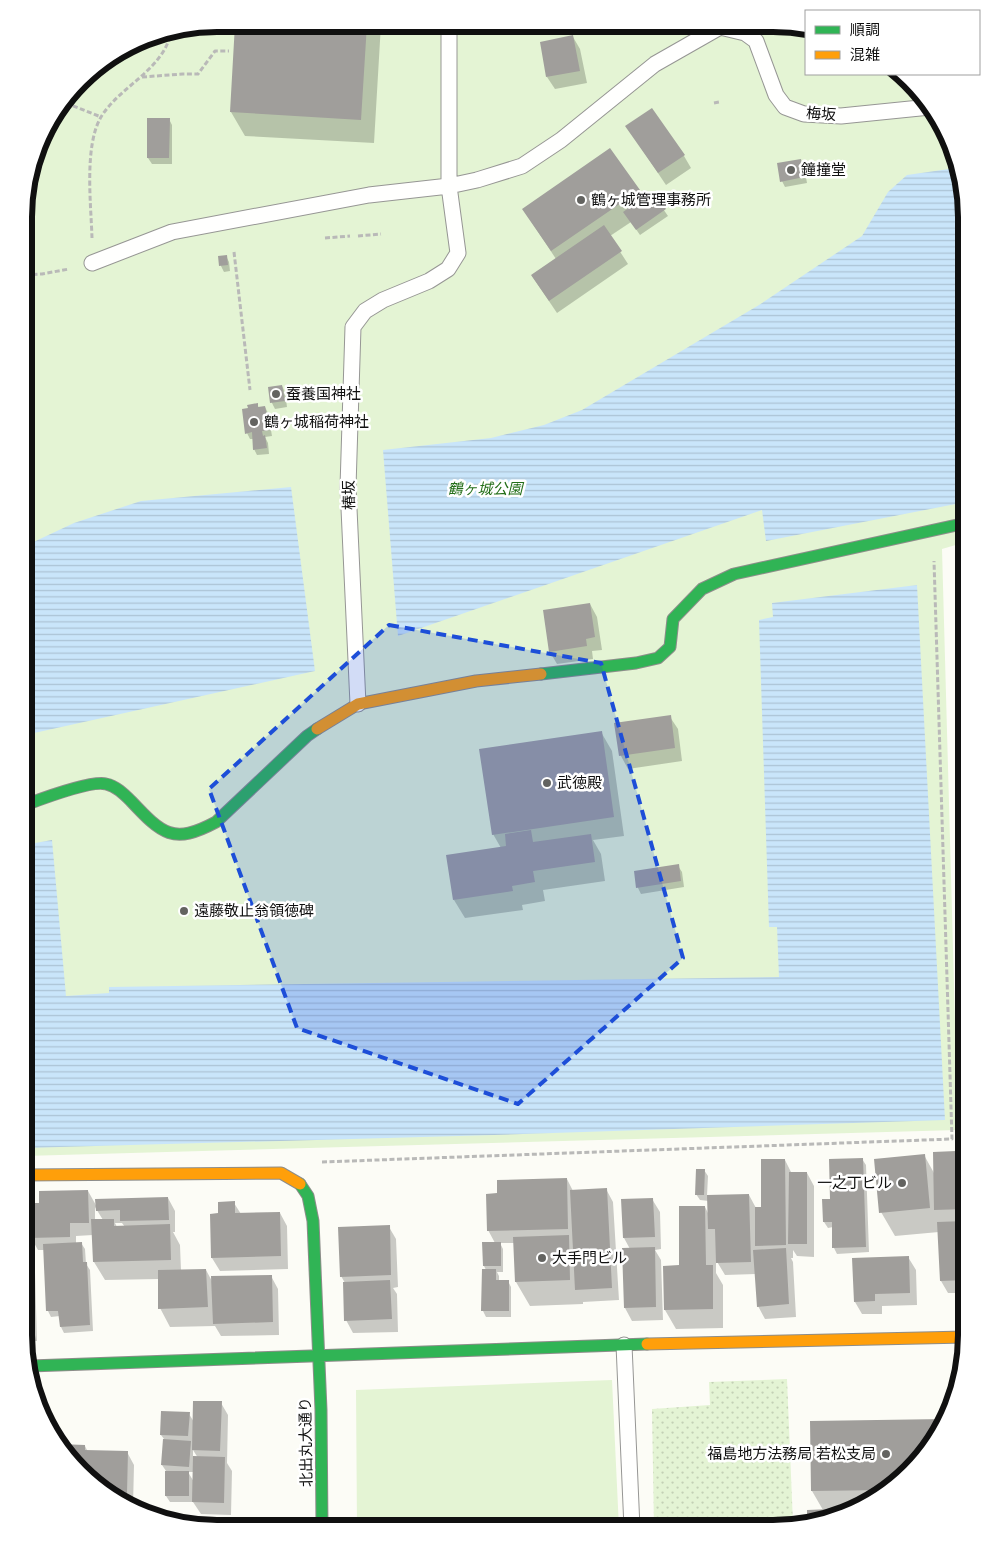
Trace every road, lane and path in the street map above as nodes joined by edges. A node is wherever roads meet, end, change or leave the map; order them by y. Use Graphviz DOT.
graph roads {
  1 [pos="449,32"];
  2 [pos="713,32"];
  3 [pos="740,32"];
  4 [pos="168,40"];
  5 [pos="229,51"];
  6 [pos="142,77"];
  7 [pos="71,105"];
  8 [pos="920,107"];
  9 [pos="101,117"];
  10 [pos="450,186"];
  11 [pos="381,234"];
  12 [pos="350,236"];
  13 [pos="358,236"];
  14 [pos="325,238"];
  15 [pos="234,252"];
  16 [pos="92,263"];
  17 [pos="32,275"];
  18 [pos="250,390"];
  19 [pos="958,525"];
  20 [pos="933,530"];
  21 [pos="358,704"];
  22 [pos="32,802"];
  23 [pos="281,1173"];
  24 [pos="32,1175"];
  25 [pos="958,1337"];
  26 [pos="624,1345"];
  27 [pos="319,1356"];
  28 [pos="35,1366"];
  29 [pos="322,1520"];
  30 [pos="632,1520"];
  1 -- 10 [label="lane, 椿坂"];
  2 -- 10 [label="lane, 梅坂"];
  3 -- 8 [label="lane, 梅坂"];
  4 -- 6 [label="path"];
  5 -- 6 [label="path"];
  6 -- 9 [label="path"];
  7 -- 9 [label="path"];
  9 -- 16 [label="path"];
  10 -- 16 [label="lane"];
  10 -- 21 [label="lane, 椿坂"];
  11 -- 13 [label="path"];
  12 -- 14 [label="path"];
  15 -- 18 [label="path"];
  16 -- 17 [label="path"];
  19 -- 20 [label="street"];
  20 -- 21 [label="street"];
  20 -- 23 [label="path"];
  21 -- 22 [label="street"];
  23 -- 24 [label="street"];
  23 -- 27 [label="street, 北出丸大通り"];
  25 -- 26 [label="street"];
  26 -- 27 [label="street"];
  26 -- 30 [label="lane"];
  27 -- 28 [label="street"];
  27 -- 29 [label="street, 北出丸大通り"];
}
